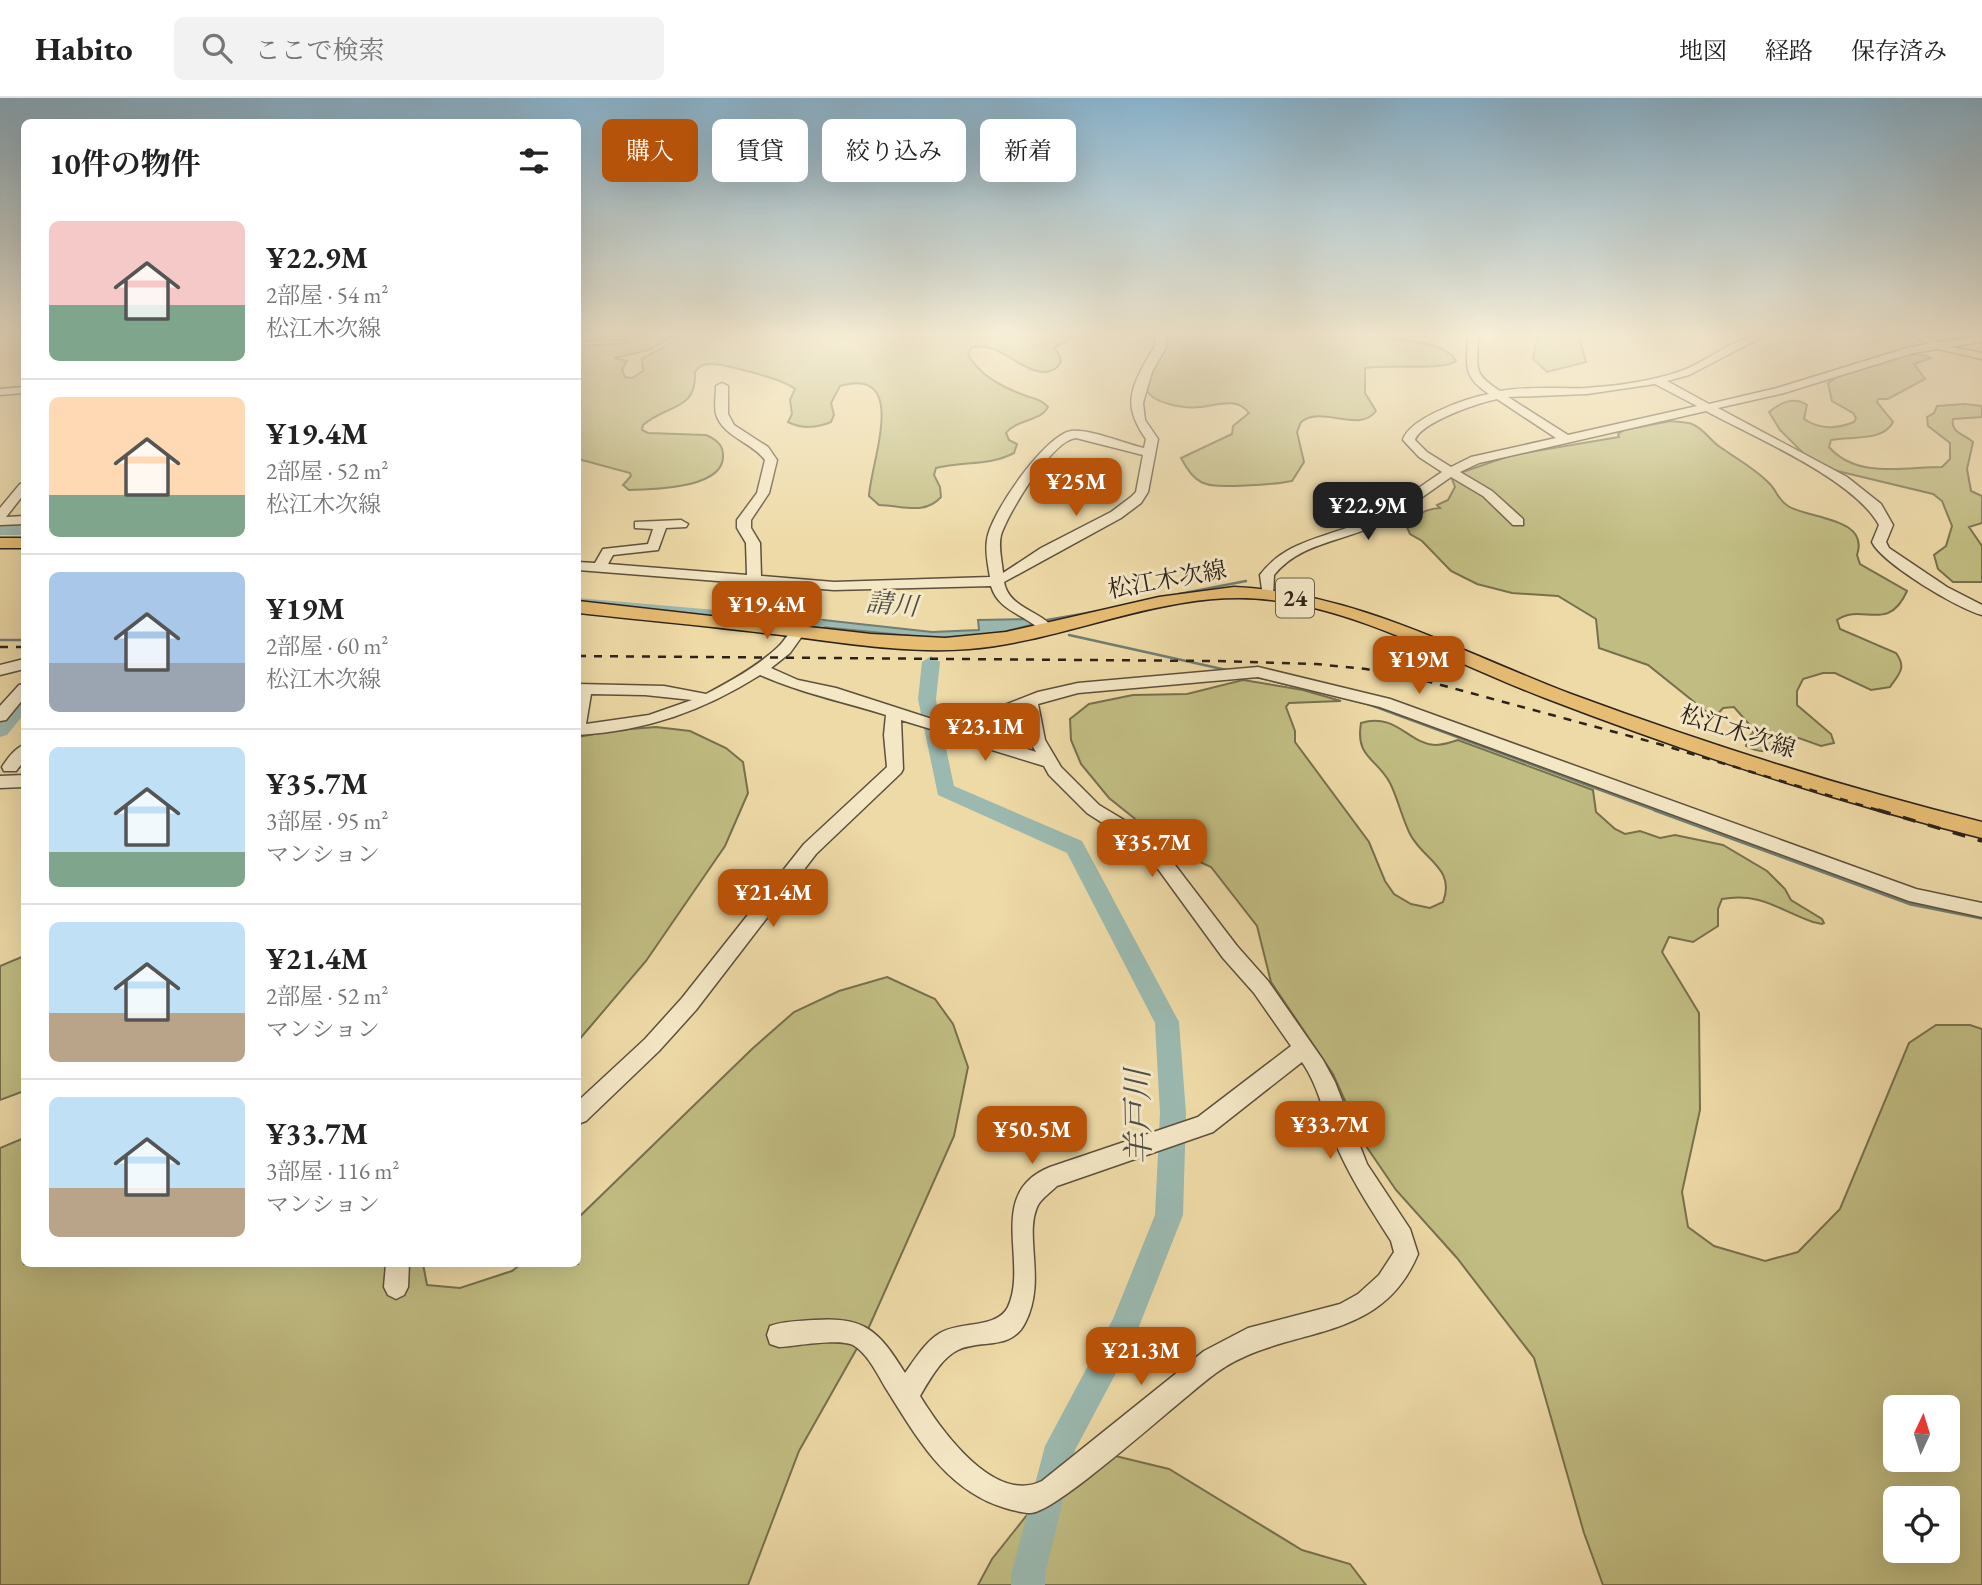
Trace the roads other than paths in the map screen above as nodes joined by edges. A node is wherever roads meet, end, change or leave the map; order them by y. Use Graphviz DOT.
graph roads {
  1 [pos="722,405"];
  2 [pos="1138,405"];
  3 [pos="1466,405"];
  4 [pos="1513,405"];
  5 [pos="1704,405"];
  6 [pos="1714,405"];
  7 [pos="1707,407"];
  8 [pos="1565,439"];
  9 [pos="1148,453"];
  10 [pos="1449,472"];
  11 [pos="17,493"];
  12 [pos="0,518"];
  13 [pos="21,520"];
  14 [pos="1518,522"];
  15 [pos="661,524"];
  16 [pos="681,524"];
  17 [pos="640,525"];
  18 [pos="0,543"];
  19 [pos="21,543"];
  20 [pos="581,566"];
  21 [pos="600,567"];
  22 [pos="754,579"];
  23 [pos="999,579"];
  24 [pos="1268,594"];
  25 [pos="581,607"];
  26 [pos="1982,611"];
  27 [pos="725,616"];
  28 [pos="1048,630"];
  29 [pos="798,632"];
  30 [pos="21,665"];
  31 [pos="760,669"];
  32 [pos="0,670"];
  33 [pos="581,689"];
  34 [pos="21,692"];
  35 [pos="708,700"];
  36 [pos="1030,701"];
  37 [pos="894,713"];
  38 [pos="0,716"];
  39 [pos="957,726"];
  40 [pos="581,728"];
  41 [pos="21,755"];
  42 [pos="1047,761"];
  43 [pos="5,775"];
  44 [pos="1982,830"];
  45 [pos="1982,910"];
  46 [pos="1303,1049"];
  47 [pos="581,1111"];
  48 [pos="779,1335"];
  49 [pos="905,1396"];
  1 -- 22 [label="street"];
  2 -- 9 [label="street"];
  3 -- 10 [label="street"];
  4 -- 8 [label="street"];
  5 -- 7 [label="street"];
  6 -- 7 [label="street"];
  7 -- 8 [label="street"];
  7 -- 26 [label="street"];
  8 -- 10 [label="street"];
  9 -- 23 [label="street"];
  9 -- 23 [label="street"];
  10 -- 14 [label="street"];
  10 -- 24 [label="street"];
  11 -- 12 [label="street"];
  12 -- 13 [label="street"];
  15 -- 16 [label="street"];
  15 -- 17 [label="street"];
  15 -- 21 [label="street"];
  18 -- 19 [label="main road"];
  20 -- 21 [label="street"];
  21 -- 22 [label="street"];
  22 -- 23 [label="street"];
  22 -- 27 [label="street"];
  23 -- 28 [label="street"];
  24 -- 28 [label="main road, 松江木次線 / 24"];
  24 -- 44 [label="main road, 松江木次線 / 24"];
  25 -- 27 [label="main road, 松江木次線 / 24"];
  27 -- 29 [label="main road, 松江木次線 / 24"];
  28 -- 29 [label="main road, 松江木次線 / 24"];
  29 -- 31 [label="street"];
  30 -- 32 [label="street"];
  31 -- 35 [label="street"];
  31 -- 37 [label="street"];
  33 -- 35 [label="street"];
  34 -- 38 [label="street"];
  35 -- 40 [label="street"];
  36 -- 39 [label="street"];
  36 -- 42 [label="street"];
  36 -- 45 [label="street"];
  37 -- 39 [label="street"];
  37 -- 47 [label="street"];
  39 -- 42 [label="street"];
  41 -- 43 [label="street"];
  42 -- 46 [label="street"];
  46 -- 49 [label="street"];
  46 -- 49 [label="street"];
  48 -- 49 [label="street"];
}
